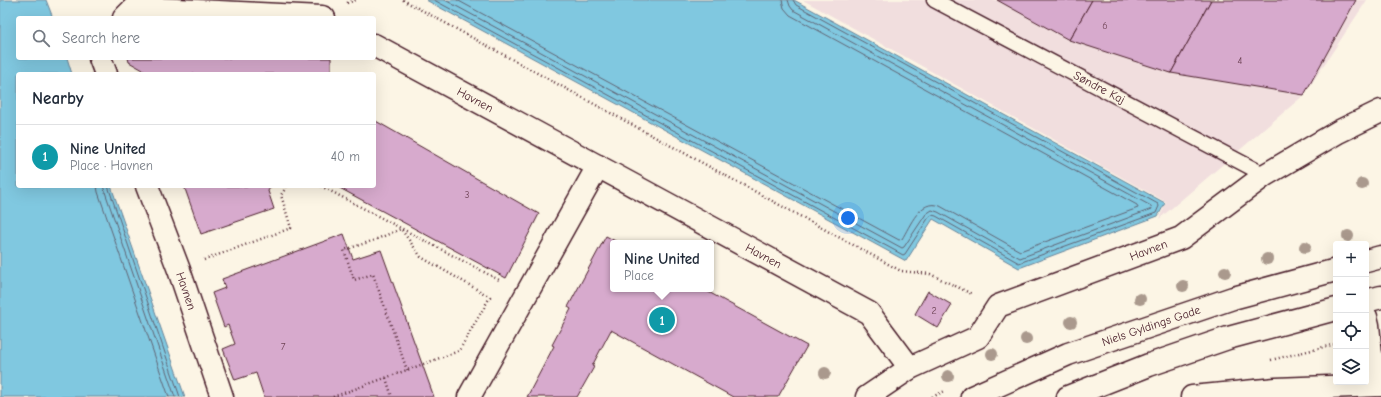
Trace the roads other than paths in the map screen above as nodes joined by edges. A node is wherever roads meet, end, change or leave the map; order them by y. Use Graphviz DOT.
graph roads {
  1 [pos="934,0"];
  2 [pos="126,16"];
  3 [pos="314,16"];
  4 [pos="376,46"];
  5 [pos="101,60"];
  6 [pos="105,72"];
  7 [pos="1381,111"];
  8 [pos="598,166"];
  9 [pos="1265,175"];
  10 [pos="149,188"];
  11 [pos="1381,257"];
  12 [pos="1369,260"];
  13 [pos="1333,271"];
  14 [pos="1381,297"];
  15 [pos="1369,300"];
  16 [pos="1333,310"];
  17 [pos="1369,330"];
  18 [pos="910,368"];
  19 [pos="1378,385"];
  20 [pos="1202,396"];
  21 [pos="222,397"];
  22 [pos="469,397"];
  23 [pos="866,397"];
  24 [pos="972,397"];
  25 [pos="1068,397"];
  1 -- 9 [label="lane, Søndre Kaj"];
  2 -- 3 [label="street"];
  4 -- 8 [label="street, Havnen"];
  5 -- 6 [label="street"];
  7 -- 9 [label="street, Havnen"];
  8 -- 18 [label="street, Havnen"];
  8 -- 22 [label="street"];
  9 -- 18 [label="street, Havnen"];
  10 -- 21 [label="street, Havnen"];
  11 -- 12 [label="street"];
  13 -- 24 [label="street, Niels Gyldings Gade"];
  14 -- 15 [label="street"];
  16 -- 25 [label="street"];
  17 -- 19 [label="street"];
  18 -- 23 [label="street"];
  19 -- 20 [label="street"];
}
